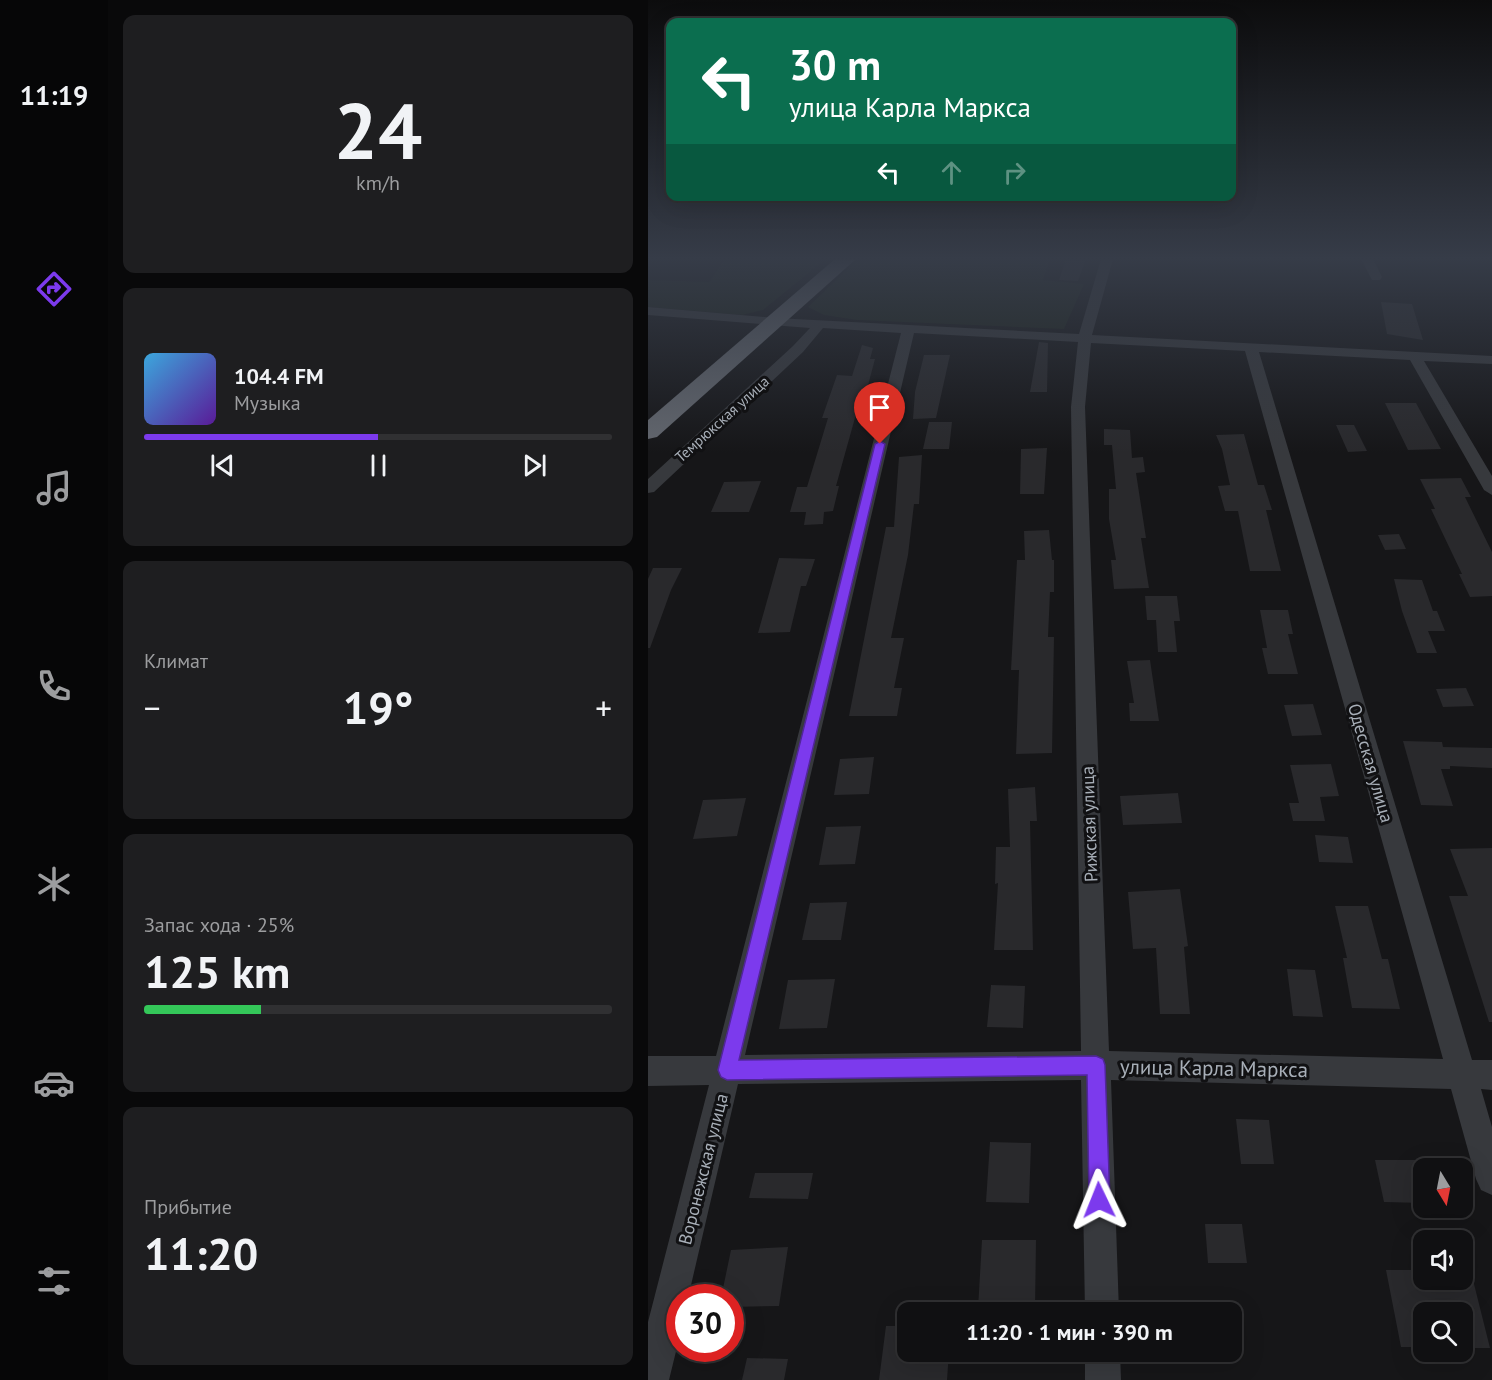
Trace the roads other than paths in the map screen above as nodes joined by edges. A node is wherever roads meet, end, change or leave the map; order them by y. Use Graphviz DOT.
graph roads {
  1 [pos="773,323"];
  2 [pos="821,323"];
  3 [pos="828,323"];
  4 [pos="1088,323"];
  5 [pos="909,328"];
  6 [pos="1084,337"];
  7 [pos="1250,346"];
  8 [pos="1414,355"];
  9 [pos="1492,360"];
  10 [pos="648,432"];
  11 [pos="648,488"];
  12 [pos="1492,490"];
  13 [pos="1096,1065"];
  14 [pos="727,1070"];
  15 [pos="648,1071"];
  16 [pos="1460,1073"];
  17 [pos="1492,1075"];
  18 [pos="1492,1179"];
  19 [pos="1102,1302"];
  20 [pos="1103,1362"];
  21 [pos="651,1380"];
  22 [pos="1103,1380"];
  1 -- 10 [label="highway"];
  2 -- 11 [label="street, Темрюкская улица"];
  3 -- 5 [label="street"];
  4 -- 6 [label="street"];
  5 -- 6 [label="street"];
  5 -- 14 [label="street, Воронежская улица"];
  6 -- 7 [label="street"];
  6 -- 13 [label="street, Рижская улица"];
  7 -- 8 [label="street"];
  7 -- 16 [label="street, Одесская улица"];
  8 -- 9 [label="street"];
  8 -- 12 [label="street"];
  13 -- 14 [label="street, улица Карла Маркса"];
  13 -- 16 [label="street, улица Карла Маркса"];
  13 -- 19 [label="street, Рижская улица"];
  14 -- 15 [label="street, улица Карла Маркса"];
  14 -- 21 [label="street, Воронежская улица"];
  16 -- 17 [label="street, улица Карла Маркса"];
  16 -- 18 [label="street, Одесская улица"];
  20 -- 22 [label="street"];
}
